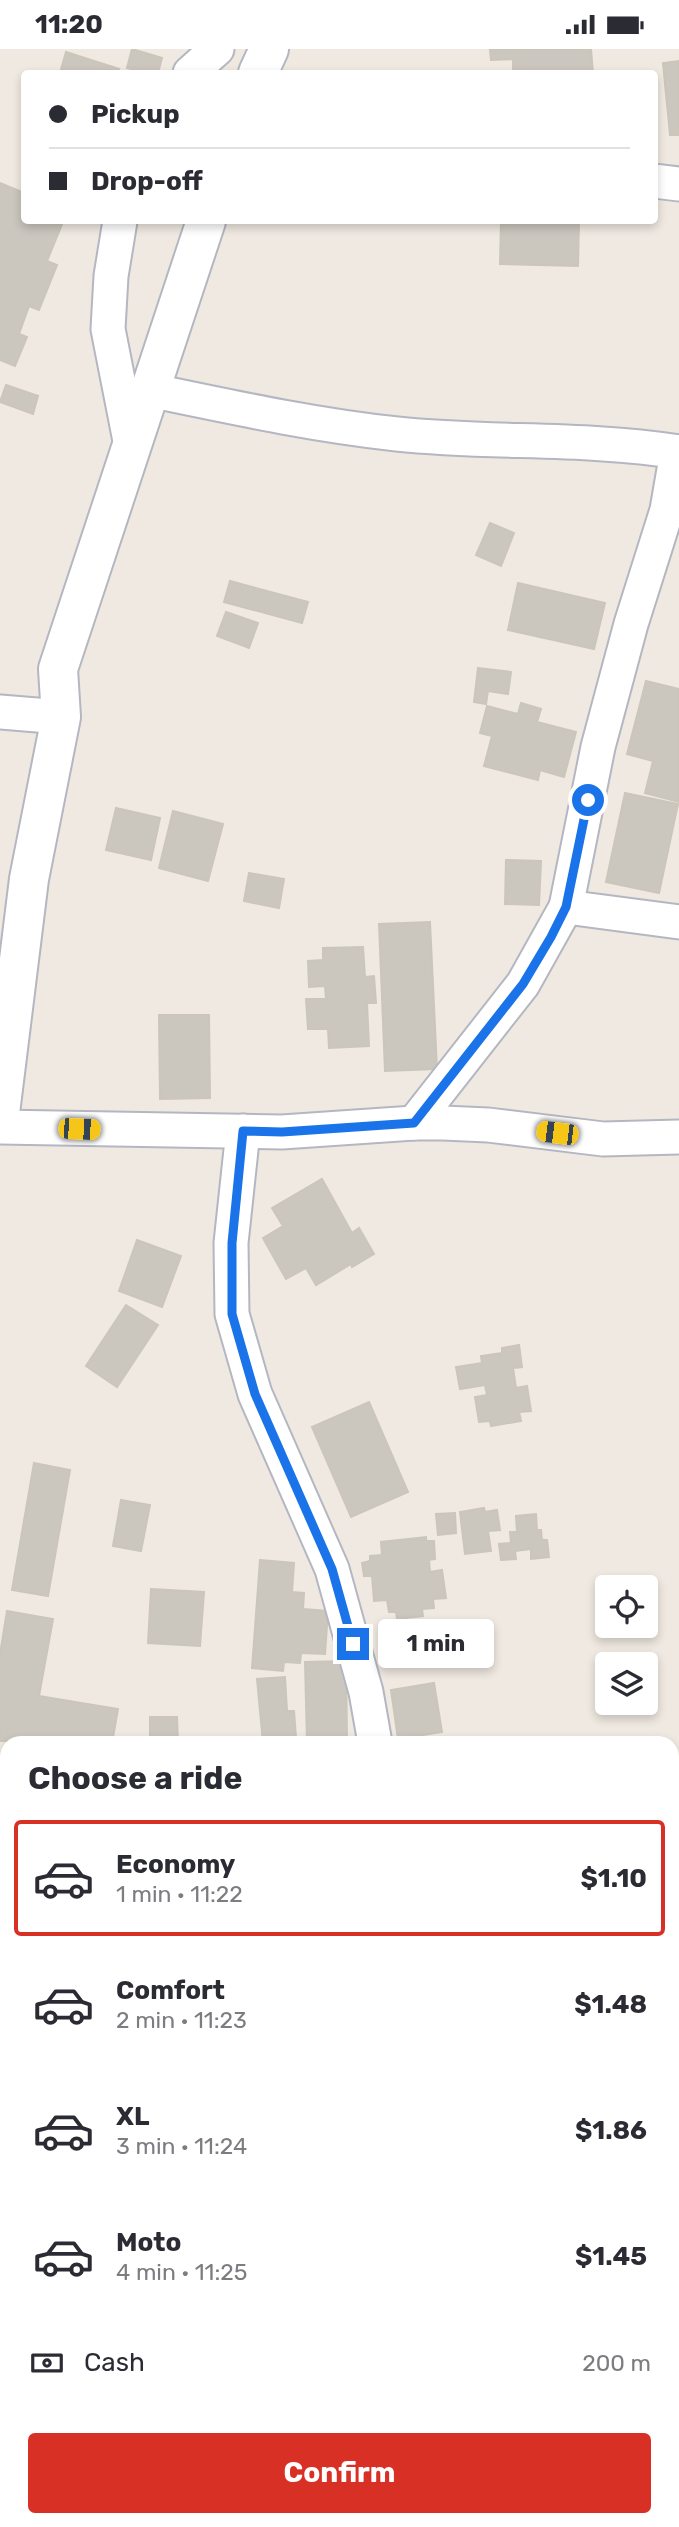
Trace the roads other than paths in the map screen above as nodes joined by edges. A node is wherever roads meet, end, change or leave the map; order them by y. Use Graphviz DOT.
graph roads {
  1 [pos="217,49"];
  2 [pos="269,49"];
  3 [pos="193,70"];
  4 [pos="259,70"];
  5 [pos="658,181"];
  6 [pos="679,184"];
  7 [pos="120,224"];
  8 [pos="205,224"];
  9 [pos="149,390"];
  10 [pos="131,446"];
  11 [pos="678,452"];
  12 [pos="0,712"];
  13 [pos="61,717"];
  14 [pos="566,907"];
  15 [pos="679,922"];
  16 [pos="0,1113"];
  17 [pos="414,1123"];
  18 [pos="0,1127"];
  19 [pos="243,1131"];
  20 [pos="679,1137"];
  21 [pos="374,1736"];
  1 -- 3 [label="street"];
  2 -- 4 [label="street"];
  5 -- 6 [label="street"];
  7 -- 10 [label="street"];
  8 -- 9 [label="street"];
  9 -- 10 [label="street"];
  9 -- 11 [label="street"];
  10 -- 13 [label="street"];
  11 -- 14 [label="street"];
  12 -- 13 [label="street"];
  13 -- 16 [label="street"];
  14 -- 15 [label="street"];
  14 -- 17 [label="street"];
  17 -- 19 [label="street"];
  17 -- 20 [label="street"];
  18 -- 19 [label="street"];
  19 -- 21 [label="street"];
}
